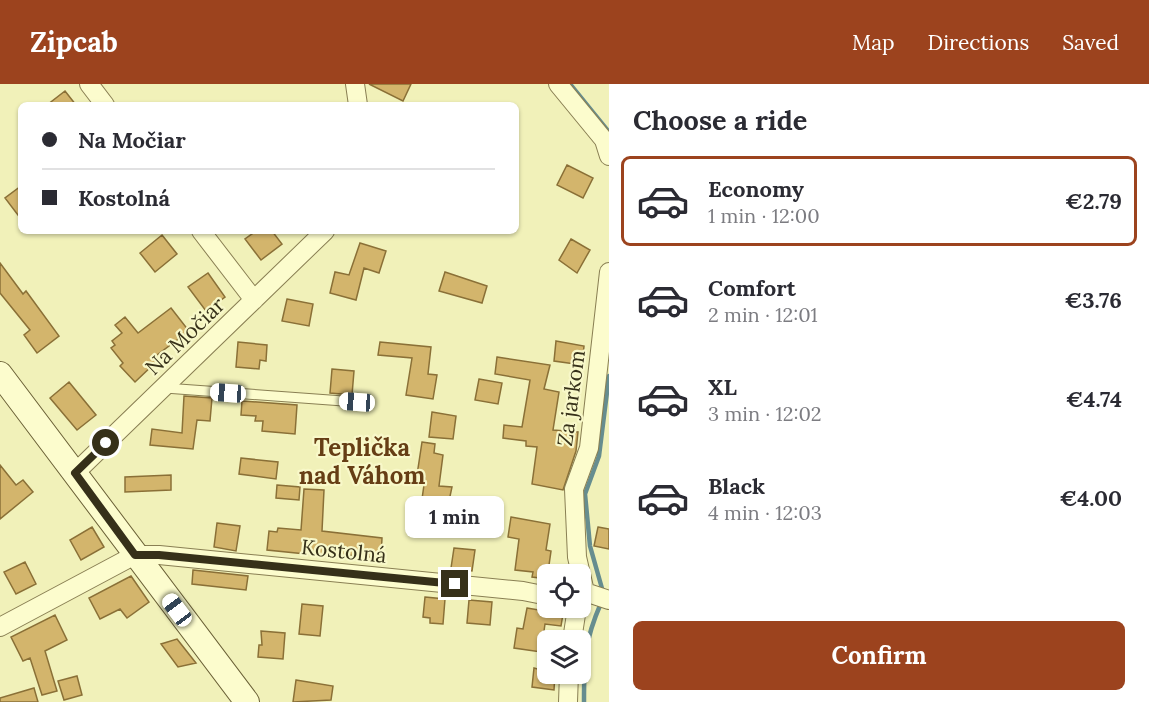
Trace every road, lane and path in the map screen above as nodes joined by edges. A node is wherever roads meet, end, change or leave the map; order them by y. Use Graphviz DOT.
graph roads {
  1 [pos="89,84"];
  2 [pos="355,84"];
  3 [pos="558,84"];
  4 [pos="103,102"];
  5 [pos="358,102"];
  6 [pos="609,156"];
  7 [pos="203,234"];
  8 [pos="321,234"];
  9 [pos="609,272"];
  10 [pos="254,300"];
  11 [pos="0,374"];
  12 [pos="164,388"];
  13 [pos="357,402"];
  14 [pos="75,473"];
  15 [pos="135,555"];
  16 [pos="537,594"];
  17 [pos="593,599"];
  18 [pos="0,627"];
  19 [pos="577,630"];
  20 [pos="569,684"];
  21 [pos="247,702"];
  22 [pos="568,702"];
  1 -- 4 [label="street"];
  2 -- 5 [label="street"];
  3 -- 6 [label="street"];
  7 -- 10 [label="street"];
  8 -- 10 [label="street, Na Močiar"];
  9 -- 17 [label="street, Za jarkom"];
  10 -- 12 [label="street, Na Močiar"];
  11 -- 14 [label="main road"];
  12 -- 13 [label="lane"];
  12 -- 14 [label="street, Na Močiar"];
  14 -- 15 [label="main road"];
  15 -- 16 [label="street, Kostolná"];
  15 -- 18 [label="street"];
  15 -- 21 [label="main road"];
  17 -- 19 [label="street, Za jarkom"];
  20 -- 22 [label="street"];
}
